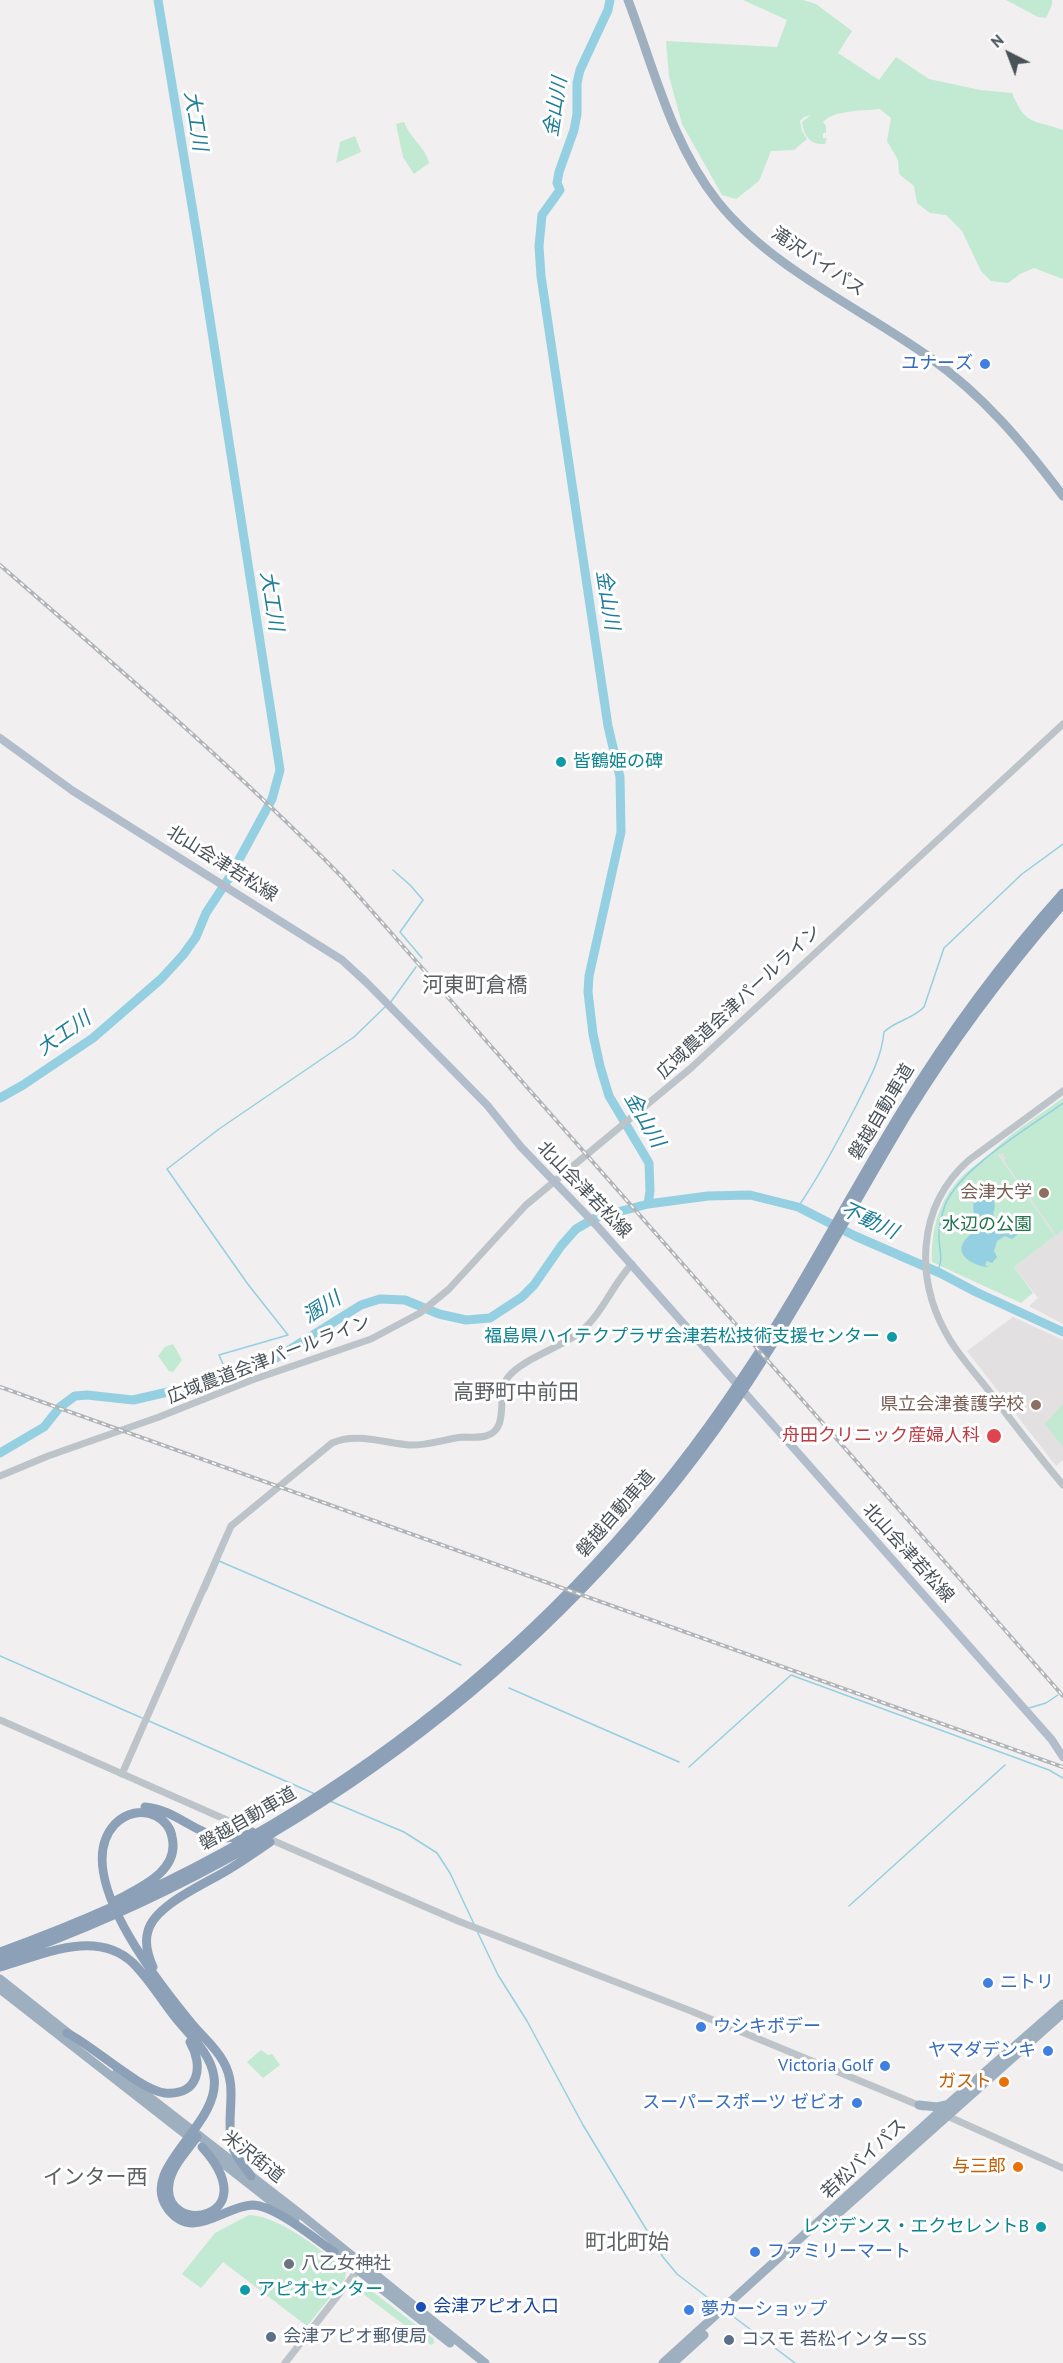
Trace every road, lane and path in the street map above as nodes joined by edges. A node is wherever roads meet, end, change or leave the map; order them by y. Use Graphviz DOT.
graph roads {
  1 [pos="628,1"];
  2 [pos="1063,496"];
  3 [pos="1063,724"];
  4 [pos="0,738"];
  5 [pos="1063,893"];
  6 [pos="1063,904"];
  7 [pos="1063,1091"];
  8 [pos="553,1182"];
  9 [pos="842,1220"];
  10 [pos="632,1264"];
  11 [pos="0,1476"];
  12 [pos="1063,1485"];
  13 [pos="0,1720"];
  14 [pos="1063,1757"];
  15 [pos="122,1774"];
  16 [pos="342,1786"];
  17 [pos="299,1813"];
  18 [pos="269,1832"];
  19 [pos="257,1839"];
  20 [pos="126,1903"];
  21 [pos="102,1914"];
  22 [pos="0,1952"];
  23 [pos="0,1960"];
  24 [pos="0,1967"];
  25 [pos="0,1979"];
  26 [pos="157,1987"];
  27 [pos="0,1989"];
  28 [pos="1063,2004"];
  29 [pos="1063,2013"];
  30 [pos="186,2024"];
  31 [pos="67,2032"];
  32 [pos="949,2104"];
  33 [pos="919,2105"];
  34 [pos="943,2115"];
  35 [pos="923,2127"];
  36 [pos="202,2147"];
  37 [pos="184,2150"];
  38 [pos="1063,2168"];
  39 [pos="251,2176"];
  40 [pos="334,2252"];
  41 [pos="360,2267"];
  42 [pos="724,2312"];
  43 [pos="285,2363"];
  44 [pos="475,2363"];
  45 [pos="485,2363"];
  46 [pos="663,2363"];
  47 [pos="673,2363"];
  1 -- 2 [label="highway, 滝沢バイパス"];
  3 -- 8 [label="street, 広域農道会津パールライン"];
  4 -- 8 [label="main road, 北山会津若松線"];
  5 -- 9 [label="highway, 磐越自動車道"];
  6 -- 9 [label="highway, 磐越自動車道"];
  7 -- 12 [label="street"];
  8 -- 10 [label="main road, 北山会津若松線"];
  8 -- 11 [label="street, 広域農道会津パールライン"];
  9 -- 16 [label="highway, 磐越自動車道"];
  10 -- 14 [label="main road, 北山会津若松線"];
  10 -- 15 [label="street"];
  13 -- 15 [label="street"];
  15 -- 33 [label="street"];
  16 -- 17 [label="highway, 磐越自動車道"];
  16 -- 17 [label="highway, 磐越自動車道"];
  17 -- 18 [label="highway, 磐越自動車道"];
  17 -- 18 [label="highway"];
  18 -- 19 [label="highway"];
  18 -- 19 [label="highway, 磐越自動車道"];
  19 -- 20 [label="highway, 磐越自動車道"];
  19 -- 26 [label="highway"];
  19 -- 26 [label="highway"];
  20 -- 21 [label="highway"];
  20 -- 26 [label="highway"];
  21 -- 22 [label="highway"];
  21 -- 23 [label="highway"];
  24 -- 26 [label="highway"];
  25 -- 31 [label="highway, 米沢街道"];
  26 -- 30 [label="highway"];
  27 -- 36 [label="highway, 米沢街道"];
  28 -- 32 [label="highway, 若松バイパス"];
  29 -- 34 [label="highway, 若松バイパス"];
  30 -- 31 [label="highway"];
  30 -- 37 [label="highway"];
  30 -- 39 [label="highway"];
  31 -- 39 [label="highway, 米沢街道"];
  32 -- 33 [label="highway"];
  32 -- 34 [label="highway, 若松バイパス"];
  33 -- 34 [label="street"];
  33 -- 35 [label="highway"];
  34 -- 35 [label="highway, 若松バイパス"];
  34 -- 38 [label="street"];
  34 -- 42 [label="highway, 若松バイパス"];
  35 -- 42 [label="highway, 若松バイパス"];
  36 -- 37 [label="highway"];
  36 -- 40 [label="highway, 米沢街道"];
  37 -- 40 [label="highway"];
  39 -- 41 [label="highway, 米沢街道"];
  40 -- 41 [label="highway, 米沢街道"];
  41 -- 43 [label="street"];
  41 -- 44 [label="highway, 米沢街道"];
  41 -- 45 [label="highway, 米沢街道"];
  42 -- 46 [label="highway, 若松バイパス"];
  42 -- 47 [label="highway, 若松バイパス"];
}
